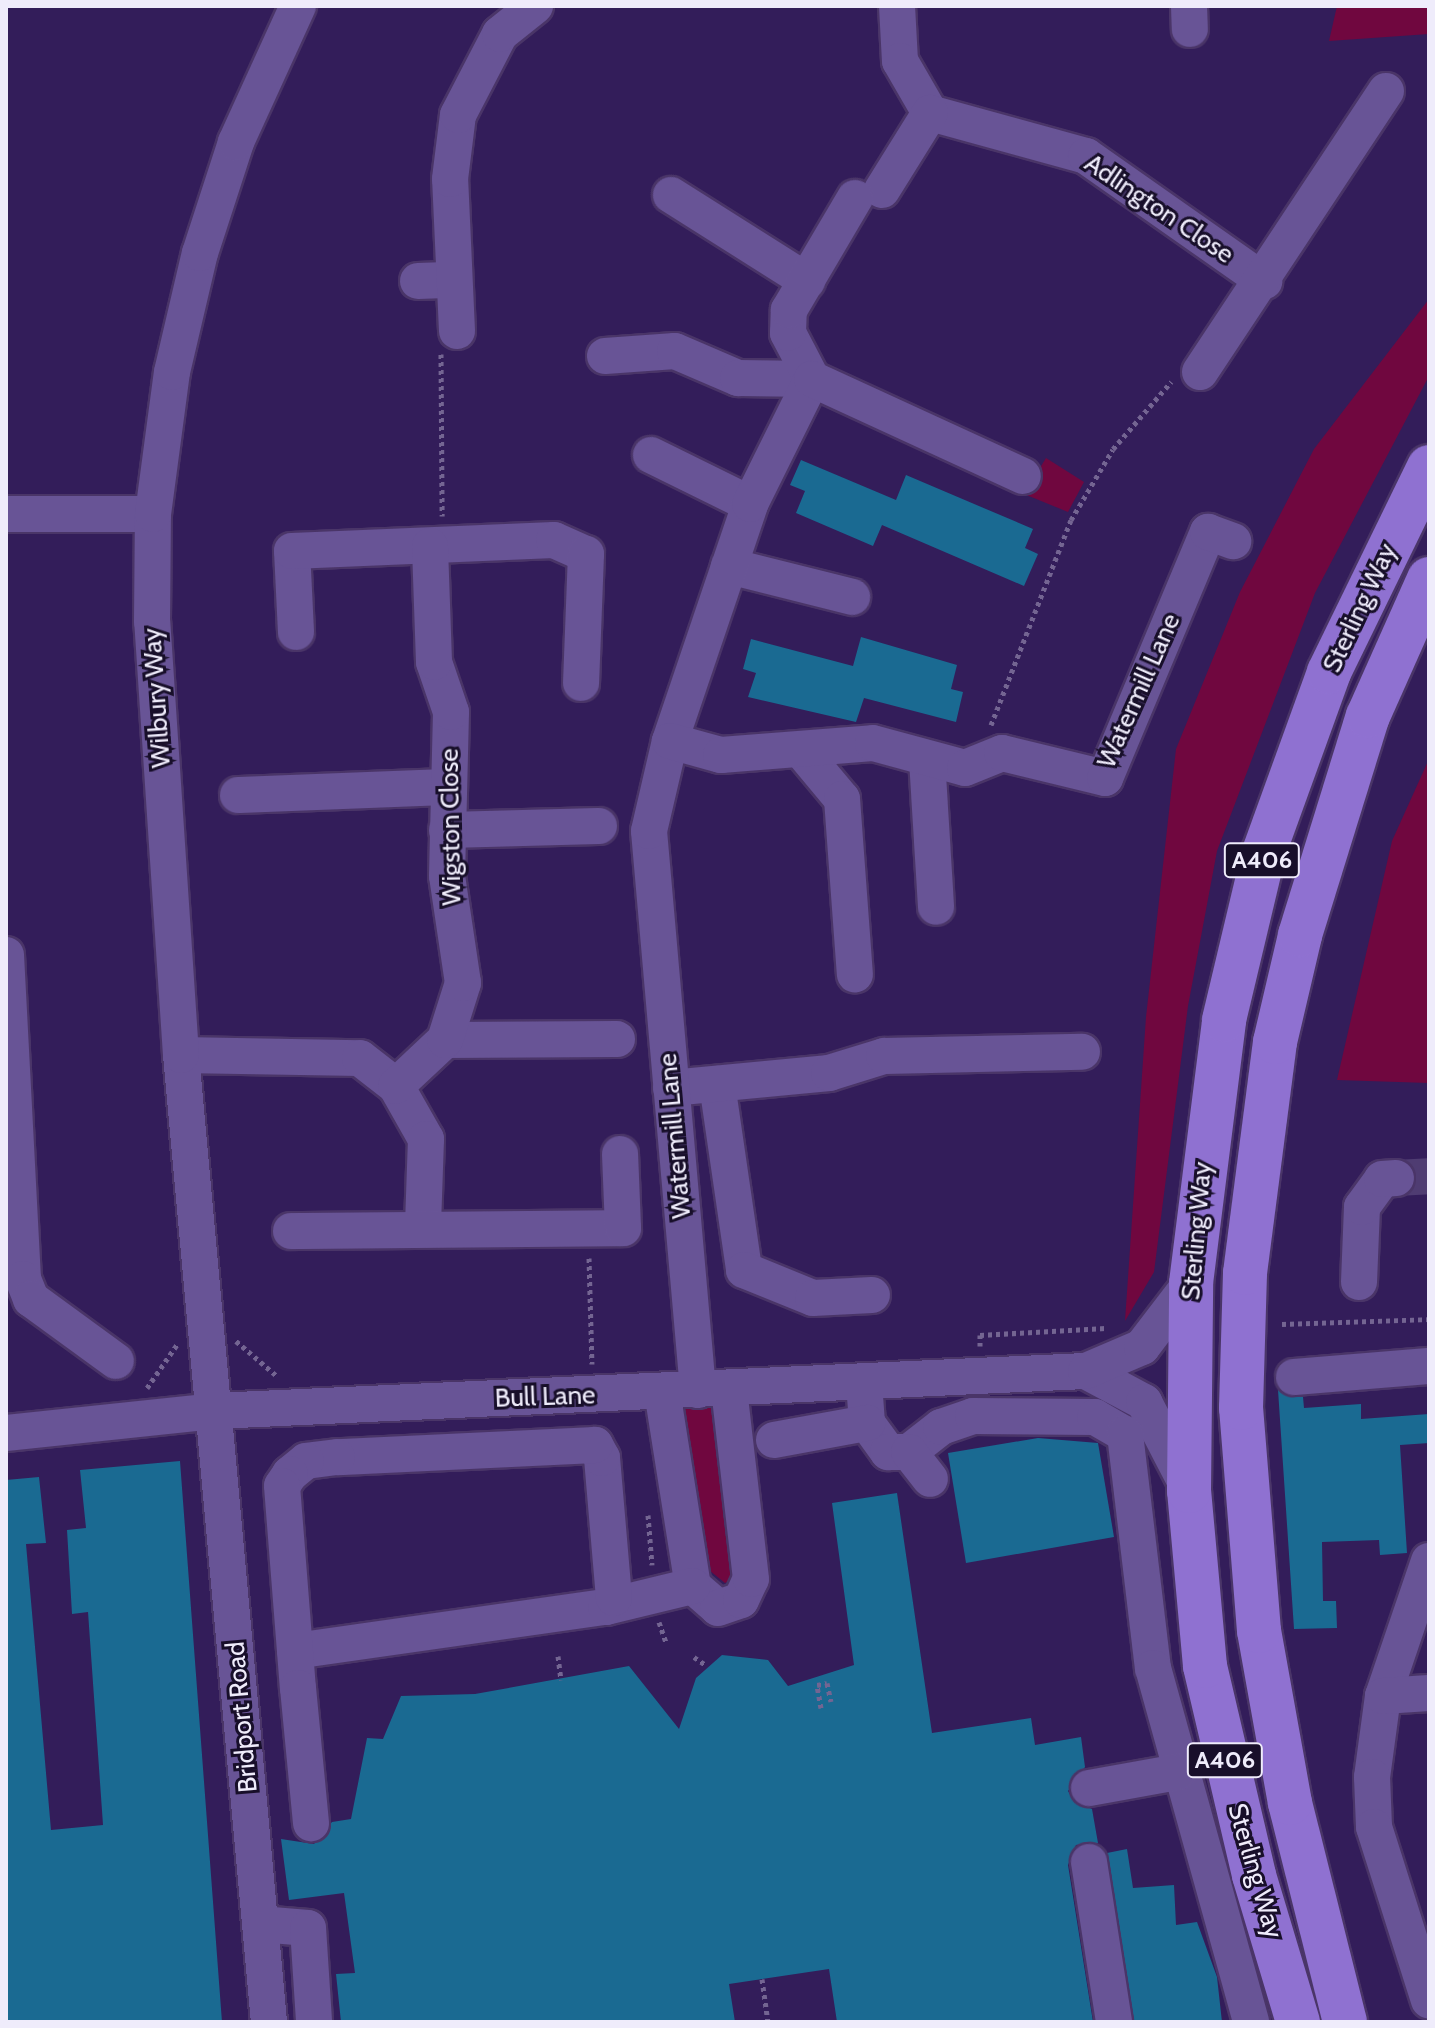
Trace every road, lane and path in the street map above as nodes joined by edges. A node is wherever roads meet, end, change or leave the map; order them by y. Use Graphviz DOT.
graph roads {
  1 [pos="298,6"];
  2 [pos="897,6"];
  3 [pos="538,15"];
  4 [pos="1386,91"];
  5 [pos="930,113"];
  6 [pos="671,195"];
  7 [pos="807,281"];
  8 [pos="1264,281"];
  9 [pos="456,324"];
  10 [pos="605,356"];
  11 [pos="1186,377"];
  12 [pos="812,379"];
  13 [pos="651,455"];
  14 [pos="1429,467"];
  15 [pos="1023,476"];
  16 [pos="750,504"];
  17 [pos="6,514"];
  18 [pos="153,514"];
  19 [pos="1233,541"];
  20 [pos="437,546"];
  21 [pos="729,566"];
  22 [pos="1429,579"];
  23 [pos="852,597"];
  24 [pos="296,632"];
  25 [pos="581,683"];
  26 [pos="670,741"];
  27 [pos="801,750"];
  28 [pos="927,759"];
  29 [pos="982,767"];
  30 [pos="447,787"];
  31 [pos="238,795"];
  32 [pos="599,826"];
  33 [pos="447,830"];
  34 [pos="936,907"];
  35 [pos="6,955"];
  36 [pos="855,975"];
  37 [pos="617,1039"];
  38 [pos="445,1040"];
  39 [pos="1082,1052"];
  40 [pos="181,1055"];
  41 [pos="717,1084"];
  42 [pos="396,1086"];
  43 [pos="671,1088"];
  44 [pos="620,1154"];
  45 [pos="1396,1178"];
  46 [pos="423,1227"];
  47 [pos="588,1229"];
  48 [pos="291,1231"];
  49 [pos="16,1273"];
  50 [pos="1359,1282"];
  51 [pos="1191,1283"];
  52 [pos="872,1295"];
  53 [pos="1429,1319"];
  54 [pos="1282,1324"];
  55 [pos="1123,1327"];
  56 [pos="230,1336"];
  57 [pos="185,1339"];
  58 [pos="980,1351"];
  59 [pos="116,1361"];
  60 [pos="1429,1366"];
  61 [pos="592,1371"];
  62 [pos="1086,1371"];
  63 [pos="1294,1377"];
  64 [pos="285,1380"];
  65 [pos="150,1383"];
  66 [pos="856,1383"];
  67 [pos="714,1389"];
  68 [pos="662,1391"];
  69 [pos="215,1411"];
  70 [pos="857,1426"];
  71 [pos="6,1433"];
  72 [pos="774,1440"];
  73 [pos="1189,1491"];
  74 [pos="647,1504"];
  75 [pos="287,1552"];
  76 [pos="228,1557"];
  77 [pos="1429,1561"];
  78 [pos="693,1586"];
  79 [pos="656,1599"];
  80 [pos="606,1607"];
  81 [pos="666,1642"];
  82 [pos="295,1651"];
  83 [pos="1413,1651"];
  84 [pos="558,1656"];
  85 [pos="694,1657"];
  86 [pos="706,1665"];
  87 [pos="561,1680"];
  88 [pos="1429,1693"];
  89 [pos="1383,1696"];
  90 [pos="831,1702"];
  91 [pos="821,1708"];
  92 [pos="307,1772"];
  93 [pos="1178,1772"];
  94 [pos="247,1775"];
  95 [pos="1089,1788"];
  96 [pos="1290,1803"];
  97 [pos="311,1823"];
  98 [pos="1089,1862"];
  99 [pos="260,1924"];
  100 [pos="1416,1924"];
  101 [pos="1422,1963"];
  102 [pos="762,1979"];
  103 [pos="1429,2000"];
  104 [pos="269,2022"];
  105 [pos="314,2022"];
  106 [pos="768,2022"];
  107 [pos="1114,2022"];
  108 [pos="1251,2022"];
  109 [pos="1298,2022"];
  110 [pos="1345,2022"];
  111 [pos="1376,2022"];
  1 -- 18 [label="street, Wilbury Way"];
  2 -- 5 [label="street"];
  3 -- 9 [label="street"];
  4 -- 8 [label="street"];
  5 -- 7 [label="street"];
  5 -- 8 [label="street, Adlington Close"];
  6 -- 7 [label="street"];
  7 -- 12 [label="street"];
  8 -- 11 [label="street"];
  9 -- 20 [label="path"];
  10 -- 12 [label="street"];
  11 -- 29 [label="path"];
  12 -- 15 [label="street"];
  12 -- 16 [label="street, Watermill Lane"];
  13 -- 16 [label="street"];
  14 -- 51 [label="highway, Sterling Way / A406"];
  16 -- 21 [label="street, Watermill Lane"];
  17 -- 18 [label="street"];
  18 -- 40 [label="street, Wilbury Way"];
  19 -- 29 [label="street, Watermill Lane"];
  20 -- 24 [label="street"];
  20 -- 25 [label="street"];
  20 -- 30 [label="street, Wigston Close"];
  21 -- 23 [label="street"];
  21 -- 26 [label="street, Watermill Lane"];
  22 -- 96 [label="highway, Sterling Way / A406"];
  26 -- 27 [label="street, Watermill Lane"];
  26 -- 43 [label="street, Watermill Lane"];
  27 -- 28 [label="street, Watermill Lane"];
  27 -- 36 [label="street"];
  28 -- 29 [label="street, Watermill Lane"];
  28 -- 34 [label="street"];
  30 -- 31 [label="street"];
  30 -- 33 [label="street, Wigston Close"];
  32 -- 33 [label="street"];
  33 -- 38 [label="street, Wigston Close"];
  35 -- 49 [label="street"];
  37 -- 38 [label="street"];
  38 -- 42 [label="street, Wigston Close"];
  39 -- 41 [label="street"];
  40 -- 42 [label="street"];
  40 -- 69 [label="street, Wilbury Way"];
  41 -- 43 [label="street"];
  41 -- 52 [label="street"];
  42 -- 46 [label="street"];
  43 -- 67 [label="street, Watermill Lane"];
  44 -- 47 [label="street"];
  45 -- 50 [label="street"];
  46 -- 47 [label="street"];
  46 -- 48 [label="street"];
  47 -- 61 [label="path"];
  49 -- 59 [label="street"];
  51 -- 62 [label="street"];
  51 -- 73 [label="highway, Sterling Way / A406"];
  53 -- 54 [label="path"];
  55 -- 58 [label="path"];
  56 -- 64 [label="path"];
  57 -- 65 [label="path"];
  60 -- 63 [label="street"];
  62 -- 66 [label="street, Bull Lane"];
  62 -- 73 [label="street"];
  66 -- 67 [label="street, Bull Lane"];
  66 -- 70 [label="street"];
  67 -- 68 [label="street, Bull Lane"];
  67 -- 78 [label="street, Watermill Lane"];
  68 -- 69 [label="street, Bull Lane"];
  68 -- 78 [label="street"];
  69 -- 71 [label="street, Bull Lane"];
  69 -- 76 [label="street, Bridport Road"];
  70 -- 72 [label="street"];
  70 -- 93 [label="street"];
  73 -- 109 [label="highway, Sterling Way / A406"];
  74 -- 79 [label="path"];
  75 -- 76 [label="street"];
  75 -- 80 [label="street"];
  75 -- 82 [label="street"];
  76 -- 94 [label="street, Bridport Road"];
  77 -- 83 [label="street"];
  78 -- 79 [label="street"];
  79 -- 80 [label="street"];
  79 -- 81 [label="path"];
  80 -- 82 [label="street"];
  82 -- 92 [label="street"];
  83 -- 89 [label="street"];
  84 -- 87 [label="path"];
  85 -- 86 [label="path"];
  88 -- 89 [label="street"];
  89 -- 100 [label="street"];
  90 -- 91 [label="path"];
  92 -- 94 [label="street"];
  92 -- 97 [label="street"];
  93 -- 95 [label="street"];
  93 -- 108 [label="street"];
  94 -- 99 [label="street, Bridport Road"];
  96 -- 110 [label="highway, Sterling Way / A406"];
  96 -- 111 [label="highway, A406"];
  98 -- 107 [label="street"];
  99 -- 104 [label="street, Bridport Road"];
  99 -- 105 [label="street"];
  100 -- 101 [label="street"];
  101 -- 103 [label="street"];
  102 -- 106 [label="path"];
}
